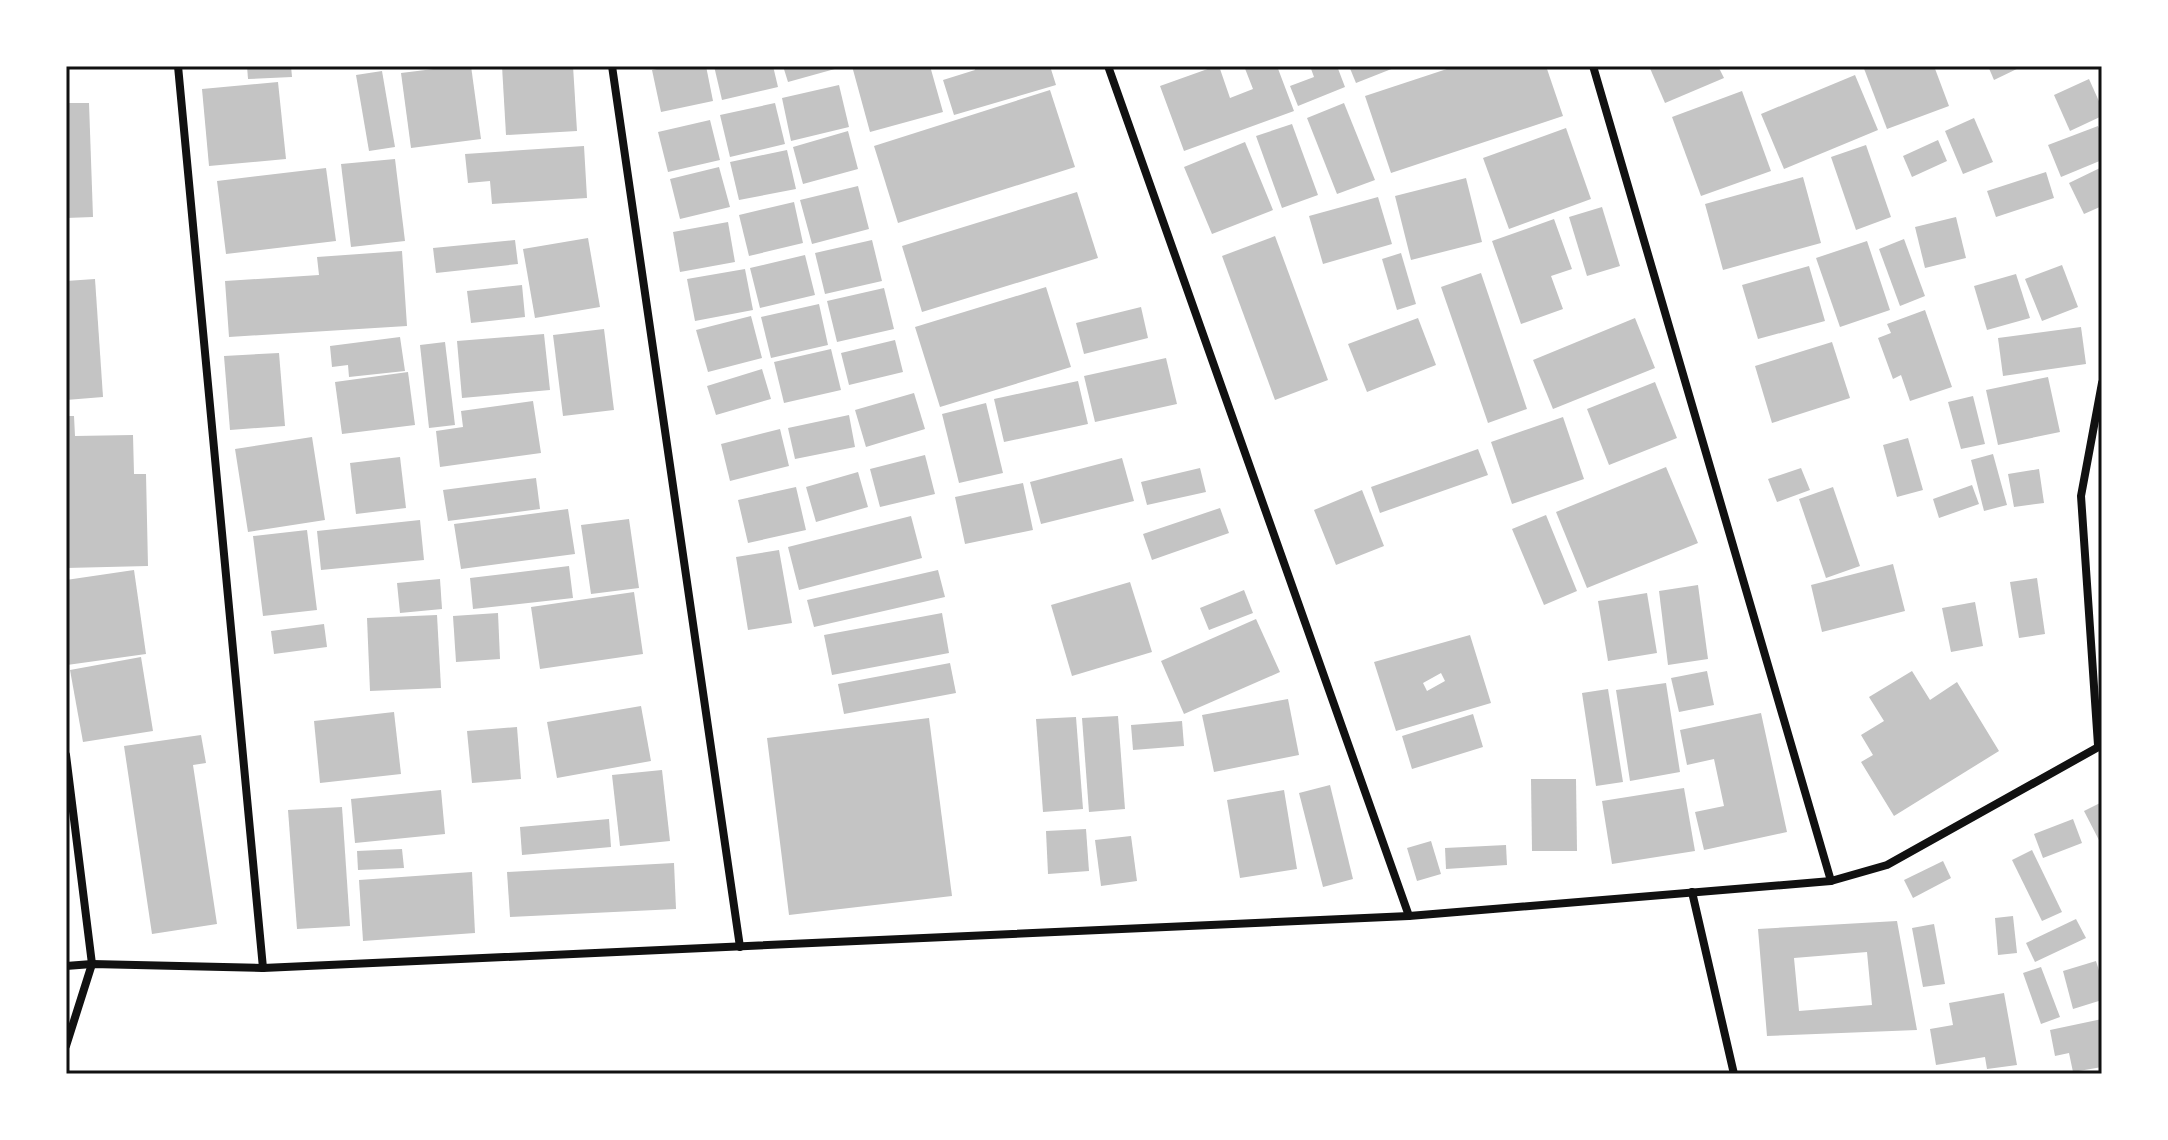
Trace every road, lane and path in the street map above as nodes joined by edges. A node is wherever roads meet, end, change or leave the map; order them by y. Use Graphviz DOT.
graph roads {
  1 [pos="178,66"];
  2 [pos="612,66"];
  3 [pos="1108,66"];
  4 [pos="1593,66"];
  5 [pos="2102,383"];
  6 [pos="2100,745"];
  7 [pos="66,755"];
  8 [pos="1831,881"];
  9 [pos="1692,892"];
  10 [pos="1409,916"];
  11 [pos="740,947"];
  12 [pos="92,964"];
  13 [pos="66,966"];
  14 [pos="263,968"];
  15 [pos="66,1046"];
  16 [pos="1734,1074"];
  1 -- 14 [label="street"];
  2 -- 11 [label="street"];
  3 -- 10 [label="street"];
  4 -- 8 [label="street"];
  5 -- 6 [label="street"];
  6 -- 8 [label="street"];
  7 -- 12 [label="street"];
  8 -- 9 [label="street"];
  9 -- 10 [label="street"];
  9 -- 16 [label="street"];
  10 -- 11 [label="street"];
  11 -- 14 [label="street"];
  12 -- 13 [label="street"];
  12 -- 14 [label="street"];
  12 -- 15 [label="street"];
}
